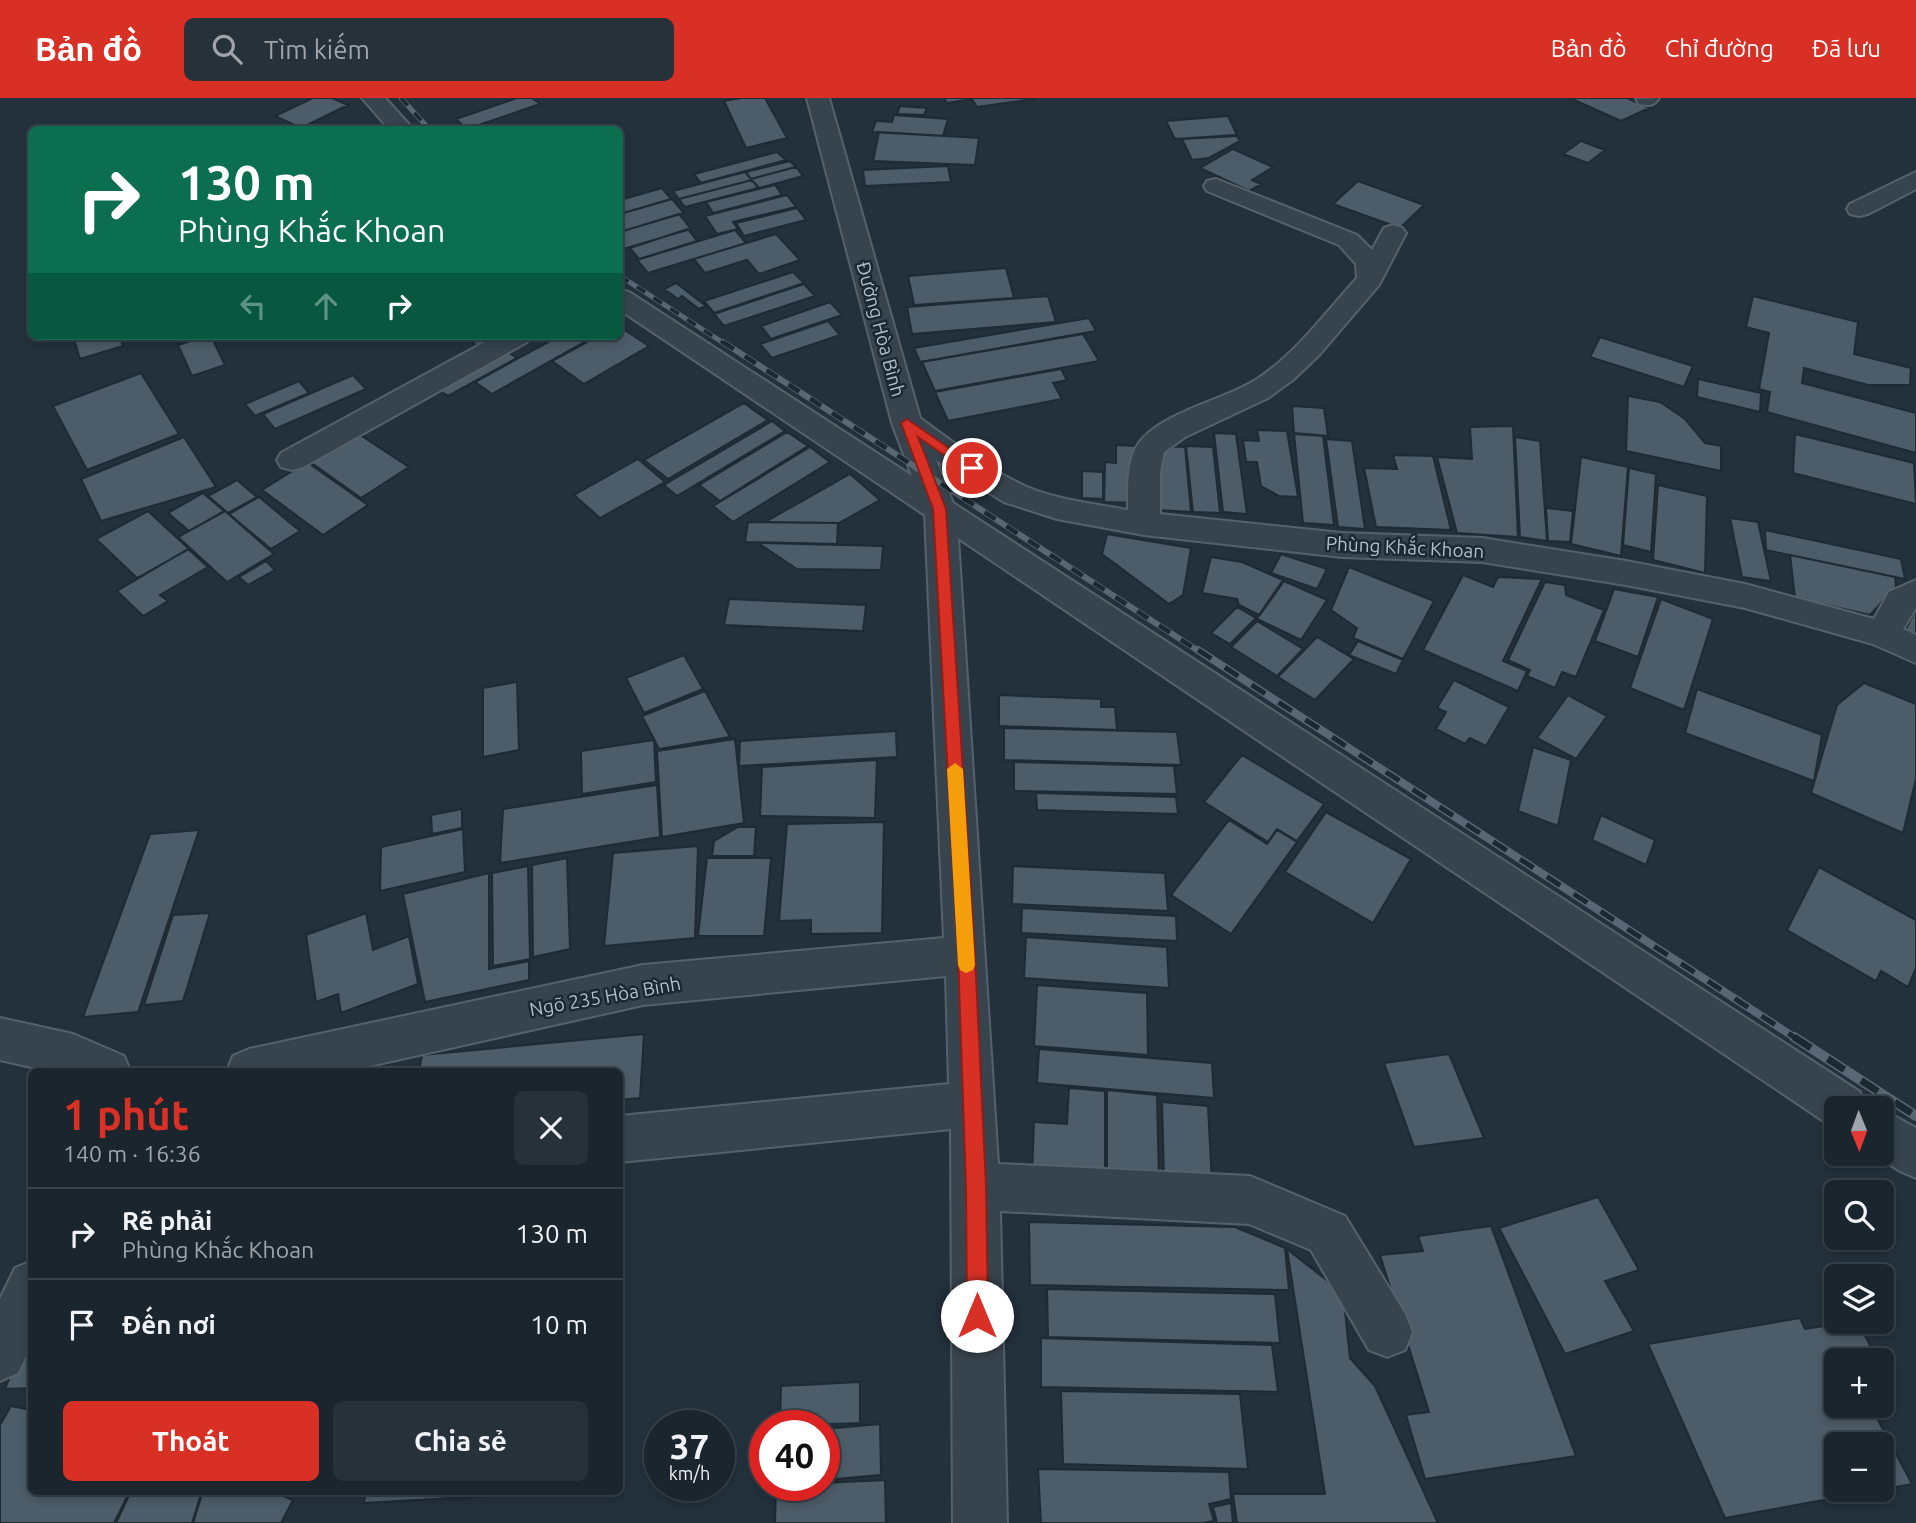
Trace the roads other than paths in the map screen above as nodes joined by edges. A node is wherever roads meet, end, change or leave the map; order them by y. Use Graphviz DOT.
graph roads {
  1 [pos="373,98"];
  2 [pos="818,98"];
  3 [pos="399,126"];
  4 [pos="1916,179"];
  5 [pos="1216,186"];
  6 [pos="1858,209"];
  7 [pos="1393,233"];
  8 [pos="1370,279"];
  9 [pos="623,300"];
  10 [pos="510,340"];
  11 [pos="907,423"];
  12 [pos="292,460"];
  13 [pos="940,509"];
  14 [pos="1144,524"];
  15 [pos="1916,592"];
  16 [pos="1883,634"];
  17 [pos="1916,650"];
  18 [pos="966,955"];
  19 [pos="0,1039"];
  20 [pos="100,1068"];
  21 [pos="263,1068"];
  22 [pos="1826,1096"];
  23 [pos="971,1104"];
  24 [pos="623,1139"];
  25 [pos="1894,1141"];
  26 [pos="1916,1155"];
  27 [pos="976,1186"];
  28 [pos="28,1294"];
  29 [pos="1387,1332"];
  30 [pos="0,1355"];
  31 [pos="979,1523"];
  1 -- 3 [label="street"];
  2 -- 11 [label="street, Đường Hòa Bình"];
  4 -- 6 [label="street"];
  5 -- 8 [label="street"];
  7 -- 8 [label="street"];
  8 -- 14 [label="street"];
  9 -- 13 [label="street"];
  10 -- 12 [label="street"];
  11 -- 13 [label="street, Đường Hòa Bình"];
  11 -- 14 [label="street, Phùng Khắc Khoan"];
  13 -- 18 [label="street, Đường Hòa Bình"];
  13 -- 22 [label="street"];
  14 -- 16 [label="street, Phùng Khắc Khoan"];
  15 -- 16 [label="street"];
  16 -- 17 [label="street, Phùng Khắc Khoan"];
  18 -- 21 [label="street, Ngõ 235 Hòa Bình"];
  18 -- 23 [label="street, Đường Hòa Bình"];
  19 -- 20 [label="street"];
  23 -- 24 [label="street"];
  23 -- 27 [label="street, Đường Hòa Bình"];
  25 -- 26 [label="street"];
  27 -- 29 [label="street"];
  27 -- 31 [label="street, Đường Hòa Bình"];
  28 -- 30 [label="street"];
}
